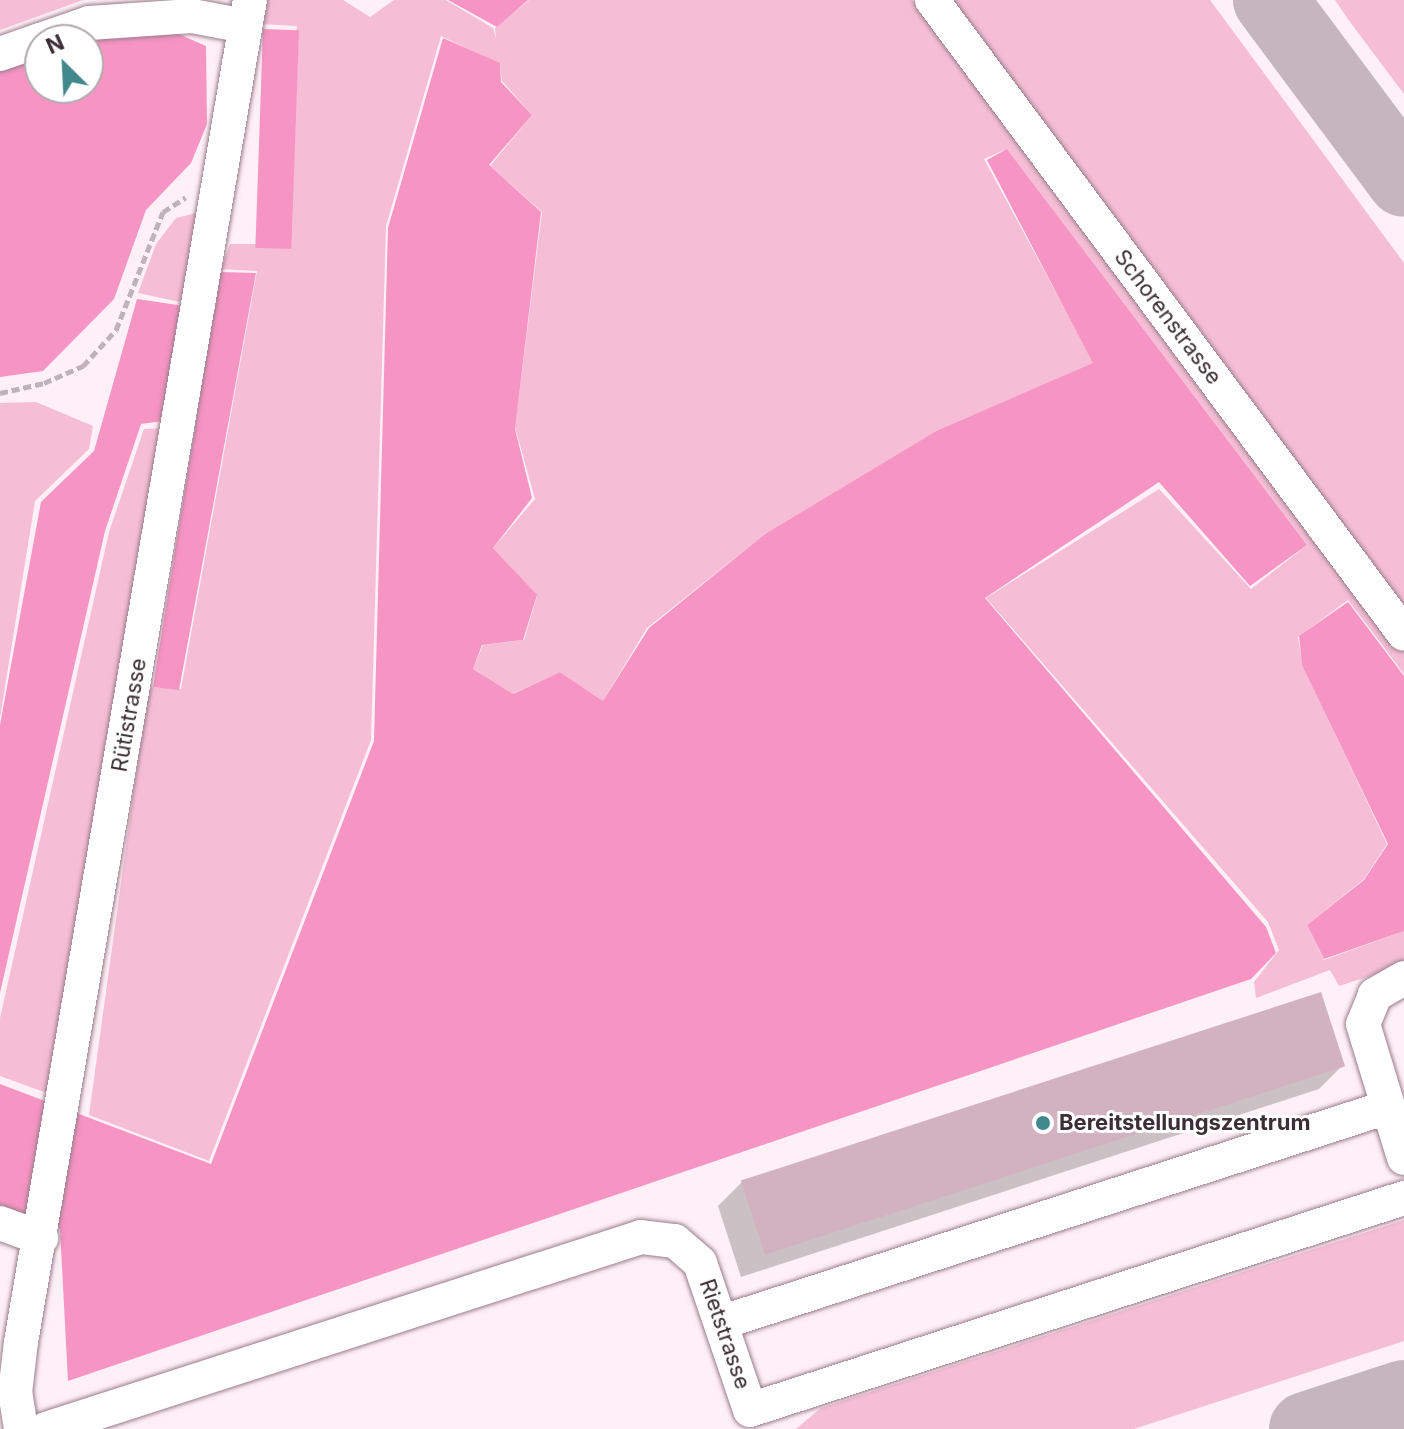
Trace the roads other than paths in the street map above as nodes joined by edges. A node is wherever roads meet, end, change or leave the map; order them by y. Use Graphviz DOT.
graph roads {
  1 [pos="932,0"];
  2 [pos="248,13"];
  3 [pos="86,24"];
  4 [pos="24,46"];
  5 [pos="0,54"];
  6 [pos="1404,634"];
  7 [pos="1404,978"];
  8 [pos="1388,1107"];
  9 [pos="1404,1158"];
  10 [pos="1404,1198"];
  11 [pos="0,1223"];
  12 [pos="41,1238"];
  13 [pos="723,1322"];
  14 [pos="754,1420"];
  15 [pos="21,1429"];
  16 [pos="46,1429"];
  1 -- 6 [label="lane, Schorenstrasse"];
  2 -- 3 [label="lane"];
  2 -- 12 [label="lane, Rütistrasse"];
  4 -- 5 [label="lane"];
  7 -- 8 [label="lane"];
  8 -- 9 [label="lane"];
  8 -- 13 [label="lane"];
  10 -- 14 [label="lane, Rietstrasse"];
  11 -- 12 [label="lane"];
  12 -- 15 [label="lane, Rütistrasse"];
  13 -- 14 [label="lane, Rietstrasse"];
  13 -- 16 [label="lane, Rietstrasse"];
}
